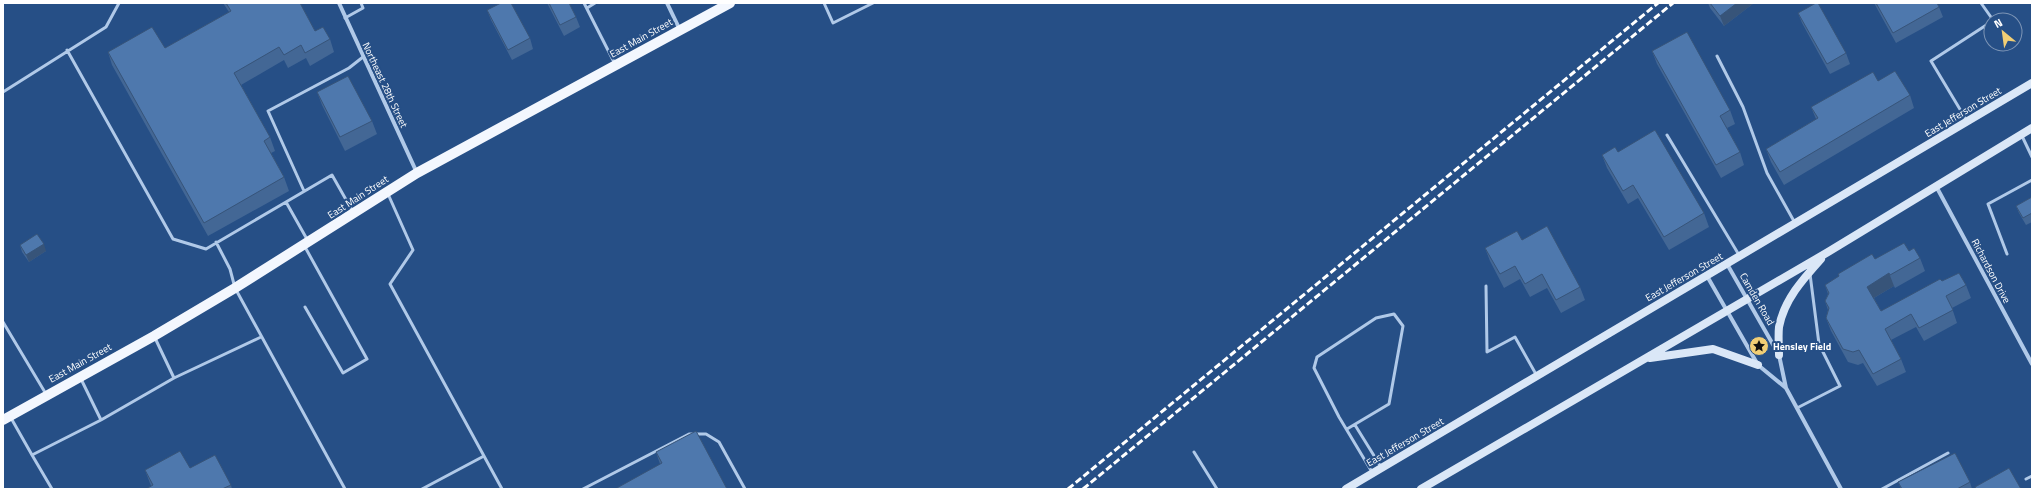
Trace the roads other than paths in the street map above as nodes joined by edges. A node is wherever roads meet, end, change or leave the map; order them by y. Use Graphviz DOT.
graph roads {
  1 [pos="119,3"];
  2 [pos="338,3"];
  3 [pos="361,3"];
  4 [pos="584,3"];
  5 [pos="595,3"];
  6 [pos="668,3"];
  7 [pos="730,3"];
  8 [pos="824,3"];
  9 [pos="873,3"];
  10 [pos="1981,3"];
  11 [pos="586,8"];
  12 [pos="1986,12"];
  13 [pos="345,18"];
  14 [pos="1983,27"];
  15 [pos="680,30"];
  16 [pos="67,50"];
  17 [pos="1717,56"];
  18 [pos="364,57"];
  19 [pos="615,66"];
  20 [pos="2032,83"];
  21 [pos="3,92"];
  22 [pos="1967,121"];
  23 [pos="2032,128"];
  24 [pos="1667,135"];
  25 [pos="2021,135"];
  26 [pos="2032,157"];
  27 [pos="418,173"];
  28 [pos="2032,180"];
  29 [pos="1936,185"];
  30 [pos="304,192"];
  31 [pos="387,192"];
  32 [pos="286,202"];
  33 [pos="354,214"];
  34 [pos="1795,223"];
  35 [pos="216,242"];
  36 [pos="306,244"];
  37 [pos="1828,252"];
  38 [pos="2007,254"];
  39 [pos="1740,257"];
  40 [pos="1727,263"];
  41 [pos="1810,271"];
  42 [pos="1706,276"];
  43 [pos="1486,286"];
  44 [pos="235,288"];
  45 [pos="1748,298"];
  46 [pos="305,307"];
  47 [pos="1726,310"];
  48 [pos="3,322"];
  49 [pos="154,336"];
  50 [pos="261,337"];
  51 [pos="1780,355"];
  52 [pos="1643,359"];
  53 [pos="2032,364"];
  54 [pos="1758,365"];
  55 [pos="1537,376"];
  56 [pos="80,377"];
  57 [pos="174,378"];
  58 [pos="1786,388"];
  59 [pos="47,396"];
  60 [pos="1797,408"];
  61 [pos="6,418"];
  62 [pos="101,420"];
  63 [pos="1355,425"];
  64 [pos="1347,429"];
  65 [pos="1194,452"];
  66 [pos="1948,453"];
  67 [pos="32,455"];
  68 [pos="484,456"];
  69 [pos="1381,467"];
  70 [pos="1372,473"];
  71 [pos="2032,476"];
  72 [pos="2026,480"];
  73 [pos="52,489"];
  74 [pos="345,489"];
  75 [pos="422,489"];
  76 [pos="502,489"];
  77 [pos="583,489"];
  78 [pos="745,489"];
  79 [pos="1216,489"];
  80 [pos="1346,489"];
  81 [pos="1421,489"];
  82 [pos="1841,489"];
  83 [pos="1882,489"];
  1 -- 16 [label="lane"];
  2 -- 13 [label="street, Northeast 28th Street"];
  3 -- 13 [label="lane"];
  4 -- 11 [label="lane"];
  5 -- 11 [label="lane"];
  6 -- 15 [label="street"];
  7 -- 15 [label="main road, East Main Street"];
  8 -- 9 [label="lane"];
  10 -- 12 [label="lane"];
  11 -- 19 [label="lane"];
  13 -- 18 [label="street, Northeast 28th Street"];
  14 -- 22 [label="lane"];
  15 -- 19 [label="main road, East Main Street"];
  16 -- 21 [label="lane"];
  16 -- 35 [label="lane"];
  17 -- 34 [label="lane"];
  18 -- 27 [label="street, Northeast 28th Street"];
  18 -- 30 [label="lane"];
  19 -- 27 [label="main road, East Main Street"];
  20 -- 22 [label="main road, East Jefferson Street"];
  22 -- 34 [label="main road, East Jefferson Street"];
  23 -- 25 [label="main road"];
  24 -- 39 [label="lane"];
  25 -- 26 [label="lane"];
  25 -- 29 [label="main road"];
  27 -- 31 [label="main road, East Main Street"];
  28 -- 38 [label="lane"];
  29 -- 37 [label="main road"];
  29 -- 53 [label="street, Richardson Drive"];
  30 -- 32 [label="lane"];
  30 -- 33 [label="lane"];
  31 -- 33 [label="main road, East Main Street"];
  31 -- 68 [label="lane"];
  32 -- 35 [label="lane"];
  32 -- 36 [label="lane"];
  33 -- 36 [label="main road, East Main Street"];
  34 -- 39 [label="main road, East Jefferson Street"];
  35 -- 44 [label="lane"];
  36 -- 44 [label="main road, East Main Street"];
  36 -- 46 [label="lane"];
  37 -- 41 [label="main road"];
  37 -- 45 [label="main road"];
  39 -- 40 [label="main road, East Jefferson Street"];
  40 -- 42 [label="main road, East Jefferson Street"];
  40 -- 45 [label="street, Camden Road"];
  41 -- 51 [label="main road"];
  41 -- 60 [label="lane"];
  42 -- 47 [label="street, Camden Road"];
  42 -- 55 [label="main road, East Jefferson Street"];
  43 -- 55 [label="lane"];
  44 -- 49 [label="main road, East Main Street"];
  44 -- 50 [label="lane"];
  45 -- 47 [label="main road"];
  45 -- 51 [label="street, Camden Road"];
  47 -- 52 [label="main road"];
  47 -- 54 [label="street, Camden Road"];
  48 -- 59 [label="lane"];
  49 -- 56 [label="main road, East Main Street"];
  49 -- 57 [label="lane"];
  50 -- 57 [label="lane"];
  50 -- 74 [label="lane"];
  51 -- 58 [label="street, Camden Road"];
  52 -- 54 [label="main road"];
  52 -- 81 [label="main road"];
  54 -- 58 [label="street, Camden Road"];
  55 -- 69 [label="main road, East Jefferson Street"];
  56 -- 59 [label="main road, East Main Street"];
  56 -- 62 [label="lane"];
  57 -- 62 [label="lane"];
  58 -- 60 [label="street, Camden Road"];
  59 -- 61 [label="main road, East Main Street"];
  60 -- 82 [label="street, Camden Road"];
  61 -- 67 [label="lane"];
  62 -- 67 [label="lane"];
  63 -- 64 [label="lane"];
  63 -- 64 [label="lane"];
  63 -- 69 [label="lane"];
  64 -- 70 [label="lane"];
  65 -- 79 [label="lane"];
  66 -- 83 [label="lane"];
  67 -- 73 [label="lane"];
  68 -- 75 [label="lane"];
  68 -- 76 [label="lane"];
  69 -- 70 [label="main road, East Jefferson Street"];
  70 -- 80 [label="main road, East Jefferson Street"];
  71 -- 72 [label="lane"];
  77 -- 78 [label="lane"];
}
